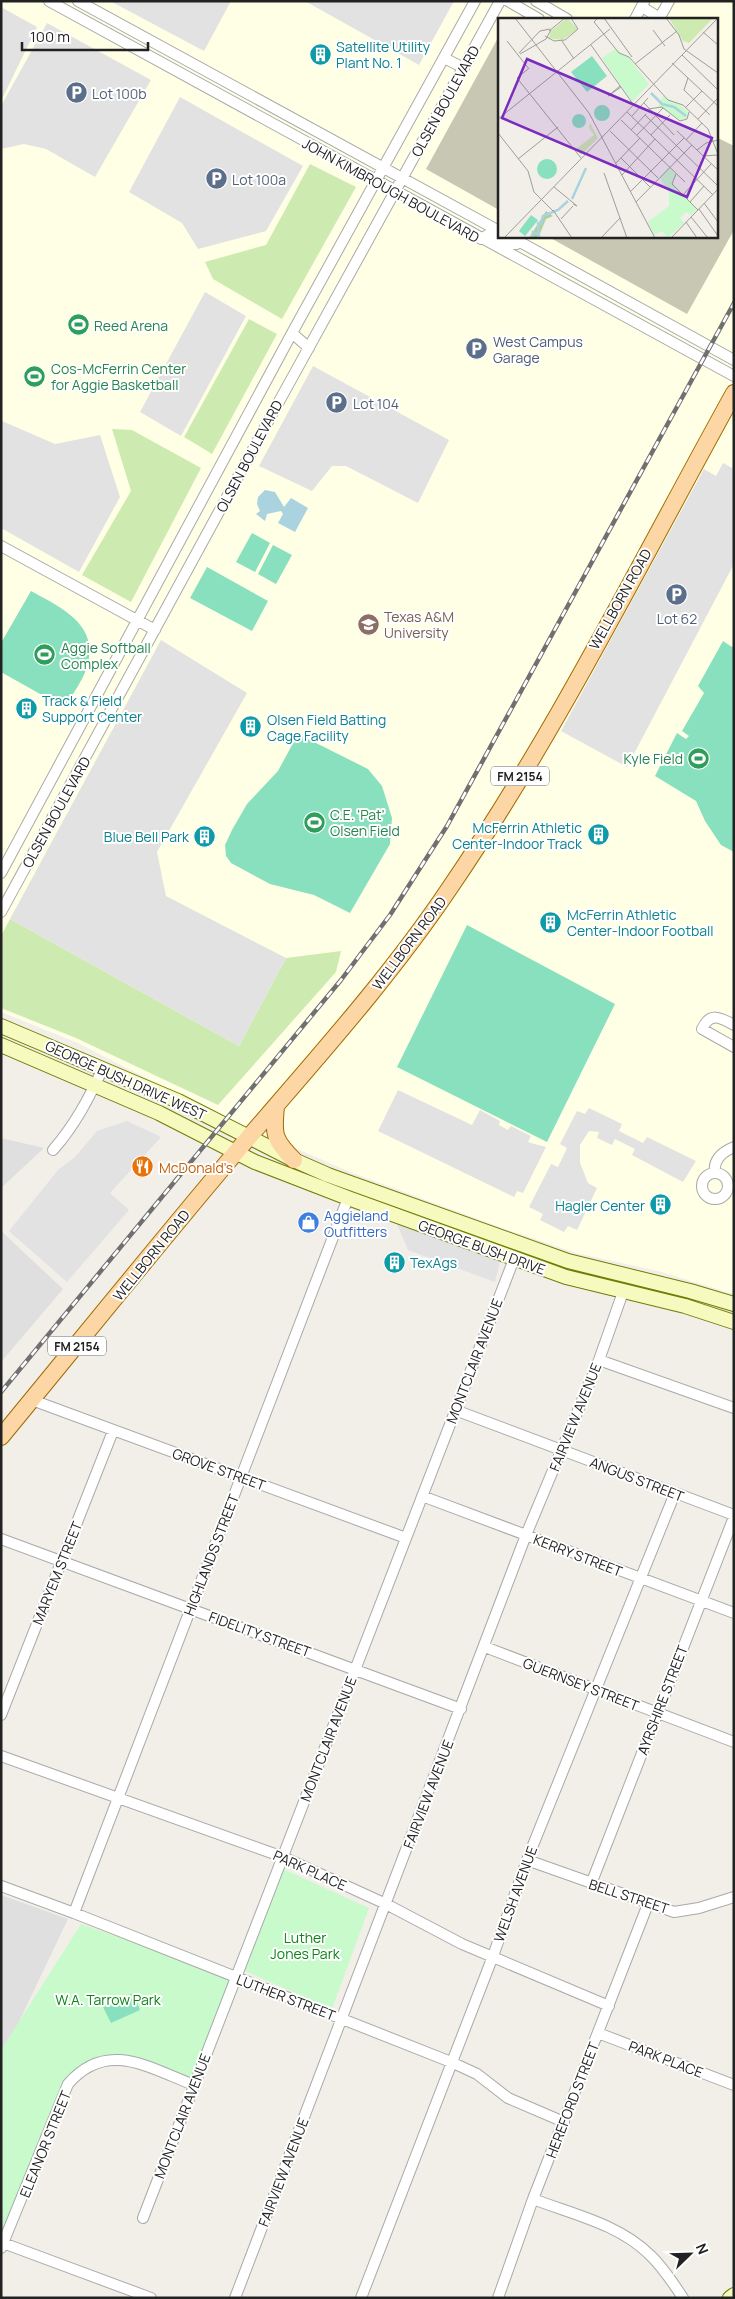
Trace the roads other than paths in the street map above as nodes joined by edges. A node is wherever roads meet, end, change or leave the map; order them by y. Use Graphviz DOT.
graph roads {
  1 [pos="49,1"];
  2 [pos="78,1"];
  3 [pos="475,1"];
  4 [pos="500,1"];
  5 [pos="508,1"];
  6 [pos="536,1"];
  7 [pos="669,1"];
  8 [pos="643,4"];
  9 [pos="537,18"];
  10 [pos="564,18"];
  11 [pos="636,18"];
  12 [pos="659,18"];
  13 [pos="444,58"];
  14 [pos="183,59"];
  15 [pos="464,68"];
  16 [pos="176,72"];
  17 [pos="384,168"];
  18 [pos="403,178"];
  19 [pos="376,182"];
  20 [pos="396,192"];
  21 [pos="498,230"];
  22 [pos="512,238"];
  23 [pos="481,239"];
  24 [pos="523,244"];
  25 [pos="548,258"];
  26 [pos="541,271"];
  27 [pos="292,333"];
  28 [pos="309,348"];
  29 [pos="734,360"];
  30 [pos="734,376"];
  31 [pos="734,393"];
  32 [pos="1,546"];
  33 [pos="136,620"];
  34 [pos="155,630"];
  35 [pos="24,832"];
  36 [pos="40,842"];
  37 [pos="1,873"];
  38 [pos="1,912"];
  39 [pos="734,1025"];
  40 [pos="1,1026"];
  41 [pos="1,1045"];
  42 [pos="734,1047"];
  43 [pos="103,1068"];
  44 [pos="95,1085"];
  45 [pos="276,1107"];
  46 [pos="249,1137"];
  47 [pos="734,1147"];
  48 [pos="53,1150"];
  49 [pos="236,1152"];
  50 [pos="294,1160"];
  51 [pos="715,1173"];
  52 [pos="348,1198"];
  53 [pos="514,1259"];
  54 [pos="597,1270"];
  55 [pos="623,1292"];
  56 [pos="734,1304"];
  57 [pos="733,1318"];
  58 [pos="599,1360"];
  59 [pos="32,1400"];
  60 [pos="734,1408"];
  61 [pos="456,1410"];
  62 [pos="113,1431"];
  63 [pos="1,1437"];
  64 [pos="562,1450"];
  65 [pos="241,1477"];
  66 [pos="675,1493"];
  67 [pos="422,1496"];
  68 [pos="734,1516"];
  69 [pos="526,1536"];
  70 [pos="406,1538"];
  71 [pos="1,1539"];
  72 [pos="62,1561"];
  73 [pos="641,1578"];
  74 [pos="701,1601"];
  75 [pos="190,1609"];
  76 [pos="734,1613"];
  77 [pos="485,1647"];
  78 [pos="355,1670"];
  79 [pos="595,1690"];
  80 [pos="462,1709"];
  81 [pos="1,1714"];
  82 [pos="657,1714"];
  83 [pos="734,1742"];
  84 [pos="1,1756"];
  85 [pos="118,1797"];
  86 [pos="282,1857"];
  87 [pos="527,1860"];
  88 [pos="591,1884"];
  89 [pos="1,1886"];
  90 [pos="734,1897"];
  91 [pos="386,1904"];
  92 [pos="648,1904"];
  93 [pos="74,1913"];
  94 [pos="493,1956"];
  95 [pos="236,1978"];
  96 [pos="609,2006"];
  97 [pos="342,2019"];
  98 [pos="598,2033"];
  99 [pos="451,2062"];
  100 [pos="734,2085"];
  101 [pos="194,2086"];
  102 [pos="564,2122"];
  103 [pos="533,2199"];
  104 [pos="143,2218"];
  105 [pos="2,2246"];
  106 [pos="502,2287"];
  107 [pos="734,2296"];
  108 [pos="151,2298"];
  109 [pos="234,2298"];
  110 [pos="361,2298"];
  111 [pos="498,2298"];
  112 [pos="503,2298"];
  113 [pos="683,2298"];
  114 [pos="730,2298"];
  1 -- 16 [label="street, JOHN KIMBROUGH BOULEVARD"];
  2 -- 14 [label="street, JOHN KIMBROUGH BOULEVARD"];
  3 -- 13 [label="street, OLSEN BOULEVARD"];
  4 -- 15 [label="street, OLSEN BOULEVARD"];
  5 -- 9 [label="street"];
  6 -- 10 [label="street"];
  7 -- 12 [label="street"];
  8 -- 11 [label="street"];
  8 -- 12 [label="street"];
  13 -- 15 [label="street"];
  13 -- 17 [label="street, OLSEN BOULEVARD"];
  14 -- 16 [label="street"];
  14 -- 17 [label="street, JOHN KIMBROUGH BOULEVARD"];
  15 -- 18 [label="street, OLSEN BOULEVARD"];
  16 -- 19 [label="street, JOHN KIMBROUGH BOULEVARD"];
  17 -- 18 [label="street, JOHN KIMBROUGH BOULEVARD"];
  17 -- 19 [label="street, OLSEN BOULEVARD"];
  18 -- 20 [label="street, OLSEN BOULEVARD"];
  18 -- 21 [label="street, JOHN KIMBROUGH BOULEVARD"];
  19 -- 20 [label="street, JOHN KIMBROUGH BOULEVARD"];
  19 -- 27 [label="street, OLSEN BOULEVARD"];
  20 -- 23 [label="street, JOHN KIMBROUGH BOULEVARD"];
  20 -- 28 [label="street, OLSEN BOULEVARD"];
  22 -- 24 [label="street"];
  23 -- 24 [label="street"];
  23 -- 26 [label="street, JOHN KIMBROUGH BOULEVARD"];
  24 -- 25 [label="street"];
  25 -- 26 [label="street"];
  25 -- 29 [label="street"];
  26 -- 30 [label="street, JOHN KIMBROUGH BOULEVARD"];
  27 -- 28 [label="street"];
  27 -- 33 [label="street, OLSEN BOULEVARD"];
  28 -- 34 [label="street, OLSEN BOULEVARD"];
  31 -- 45 [label="main road, WELLBORN ROAD / FM 2154"];
  32 -- 33 [label="street"];
  33 -- 34 [label="street"];
  33 -- 35 [label="street, OLSEN BOULEVARD"];
  34 -- 36 [label="street, OLSEN BOULEVARD"];
  35 -- 36 [label="street"];
  35 -- 37 [label="street, OLSEN BOULEVARD"];
  36 -- 38 [label="street, OLSEN BOULEVARD"];
  39 -- 42 [label="street"];
  40 -- 43 [label="main road, GEORGE BUSH DRIVE WEST"];
  41 -- 44 [label="main road, GEORGE BUSH DRIVE WEST"];
  43 -- 44 [label="street"];
  43 -- 46 [label="main road, GEORGE BUSH DRIVE WEST"];
  44 -- 48 [label="street"];
  44 -- 49 [label="main road, GEORGE BUSH DRIVE WEST"];
  45 -- 46 [label="main road, WELLBORN ROAD / FM 2154"];
  45 -- 50 [label="main road"];
  46 -- 49 [label="main road, WELLBORN ROAD / FM 2154"];
  46 -- 50 [label="main road, GEORGE BUSH DRIVE"];
  47 -- 51 [label="street"];
  49 -- 52 [label="main road, GEORGE BUSH DRIVE"];
  49 -- 59 [label="main road, WELLBORN ROAD / FM 2154"];
  50 -- 54 [label="main road, GEORGE BUSH DRIVE"];
  52 -- 53 [label="main road, GEORGE BUSH DRIVE"];
  52 -- 65 [label="street, HIGHLANDS STREET"];
  53 -- 54 [label="main road"];
  53 -- 55 [label="main road, GEORGE BUSH DRIVE"];
  53 -- 61 [label="street, MONTCLAIR AVENUE"];
  54 -- 56 [label="main road, GEORGE BUSH DRIVE"];
  55 -- 57 [label="main road, GEORGE BUSH DRIVE"];
  55 -- 58 [label="street, FAIRVIEW AVENUE"];
  58 -- 60 [label="street"];
  58 -- 64 [label="street, FAIRVIEW AVENUE"];
  59 -- 62 [label="street, GROVE STREET"];
  59 -- 63 [label="main road, WELLBORN ROAD / FM 2154"];
  61 -- 64 [label="street, ANGUS STREET"];
  61 -- 67 [label="street, MONTCLAIR AVENUE"];
  62 -- 65 [label="street, GROVE STREET"];
  62 -- 72 [label="street, MARYEM STREET"];
  64 -- 66 [label="street, ANGUS STREET"];
  64 -- 69 [label="street, FAIRVIEW AVENUE"];
  65 -- 70 [label="street, GROVE STREET"];
  65 -- 75 [label="street, HIGHLANDS STREET"];
  66 -- 68 [label="street, ANGUS STREET"];
  66 -- 73 [label="street, WELSH AVENUE"];
  67 -- 69 [label="street, KERRY STREET"];
  67 -- 70 [label="street, MONTCLAIR AVENUE"];
  68 -- 74 [label="street, AYRSHIRE STREET"];
  69 -- 73 [label="street, KERRY STREET"];
  69 -- 77 [label="street, FAIRVIEW AVENUE"];
  70 -- 78 [label="street, MONTCLAIR AVENUE"];
  71 -- 72 [label="street, FIDELITY STREET"];
  72 -- 75 [label="street, FIDELITY STREET"];
  72 -- 81 [label="street, MARYEM STREET"];
  73 -- 74 [label="street, KERRY STREET"];
  73 -- 79 [label="street, WELSH AVENUE"];
  74 -- 76 [label="street, KERRY STREET"];
  74 -- 82 [label="street, AYRSHIRE STREET"];
  75 -- 78 [label="street, FIDELITY STREET"];
  75 -- 85 [label="street, HIGHLANDS STREET"];
  77 -- 79 [label="street, GUERNSEY STREET"];
  77 -- 80 [label="street, FAIRVIEW AVENUE"];
  78 -- 80 [label="street, FIDELITY STREET"];
  78 -- 86 [label="street, MONTCLAIR AVENUE"];
  79 -- 82 [label="street, GUERNSEY STREET"];
  79 -- 87 [label="street, WELSH AVENUE"];
  80 -- 91 [label="street, FAIRVIEW AVENUE"];
  82 -- 83 [label="street, GUERNSEY STREET"];
  82 -- 88 [label="street, AYRSHIRE STREET"];
  84 -- 85 [label="street, PARK PLACE"];
  85 -- 86 [label="street, PARK PLACE"];
  85 -- 93 [label="street, HIGHLANDS STREET"];
  86 -- 91 [label="street, PARK PLACE"];
  86 -- 95 [label="street, MONTCLAIR AVENUE"];
  87 -- 88 [label="street, BELL STREET"];
  87 -- 94 [label="street, WELSH AVENUE"];
  88 -- 92 [label="street, BELL STREET"];
  89 -- 93 [label="street, LUTHER STREET"];
  90 -- 92 [label="street, BELL STREET"];
  91 -- 94 [label="street, PARK PLACE"];
  91 -- 97 [label="street, FAIRVIEW AVENUE"];
  92 -- 96 [label="street, HEREFORD STREET"];
  93 -- 95 [label="street, LUTHER STREET"];
  94 -- 96 [label="street, PARK PLACE"];
  94 -- 99 [label="street, WELSH AVENUE"];
  95 -- 97 [label="street, LUTHER STREET"];
  95 -- 101 [label="street, MONTCLAIR AVENUE"];
  96 -- 98 [label="street, HEREFORD STREET"];
  97 -- 99 [label="street, LUTHER STREET"];
  97 -- 109 [label="street, FAIRVIEW AVENUE"];
  98 -- 100 [label="street, PARK PLACE"];
  98 -- 102 [label="street, HEREFORD STREET"];
  99 -- 102 [label="street, LUTHER STREET"];
  99 -- 110 [label="street, WELSH AVENUE"];
  101 -- 104 [label="street, MONTCLAIR AVENUE"];
  101 -- 105 [label="street, ELEANOR STREET"];
  102 -- 103 [label="street, HEREFORD STREET"];
  103 -- 106 [label="street, HEREFORD STREET"];
  103 -- 113 [label="street"];
  105 -- 108 [label="street"];
  106 -- 111 [label="street, HEREFORD STREET"];
  106 -- 112 [label="street"];
  107 -- 114 [label="main road"];
}
